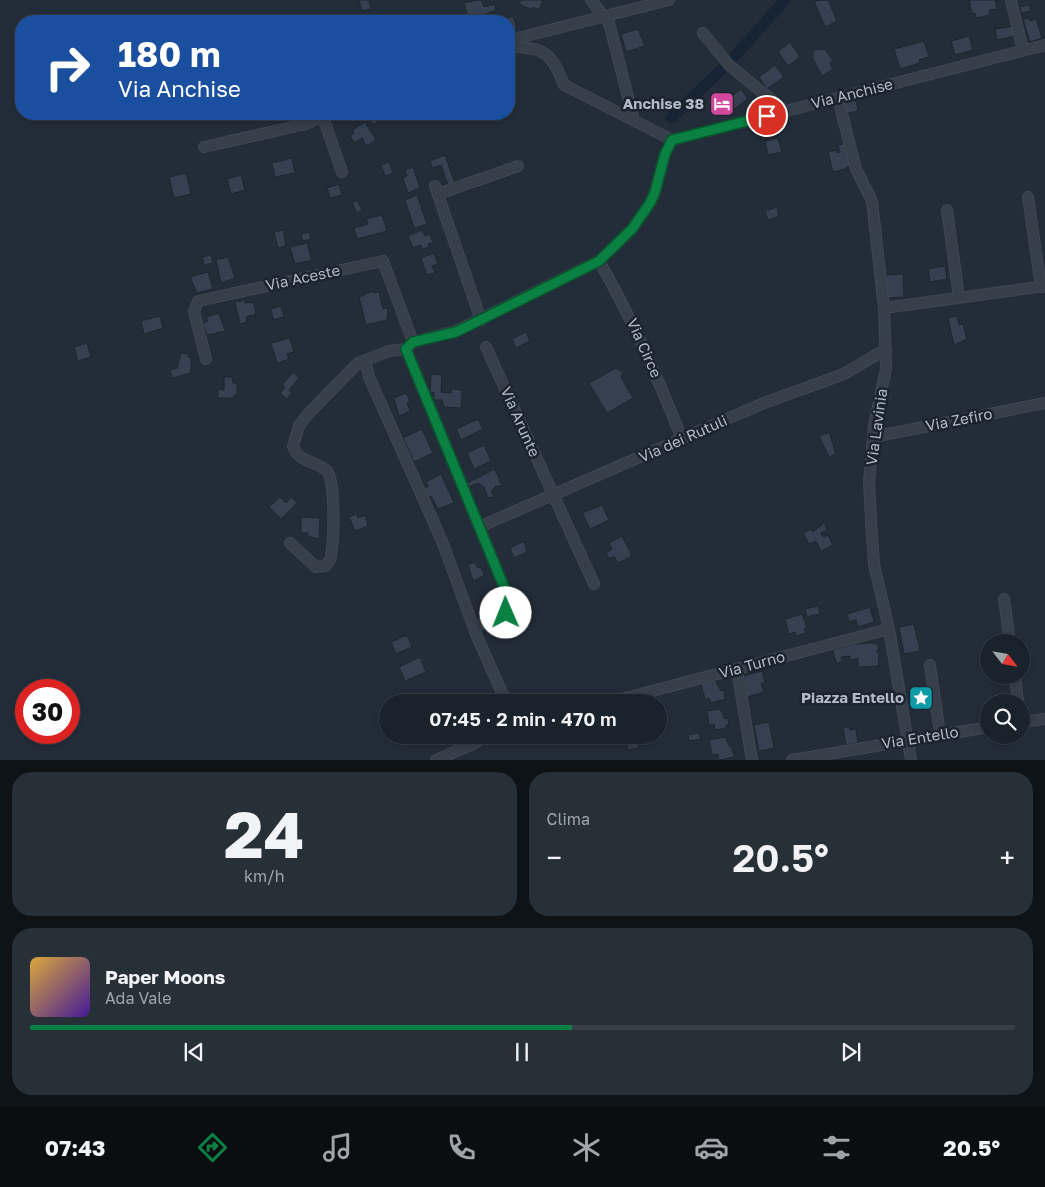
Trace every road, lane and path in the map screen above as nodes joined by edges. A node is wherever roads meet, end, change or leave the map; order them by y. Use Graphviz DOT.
graph roads {
  1 [pos="591,0"];
  2 [pos="669,0"];
  3 [pos="1011,0"];
  4 [pos="603,16"];
  5 [pos="703,33"];
  6 [pos="515,39"];
  7 [pos="1045,45"];
  8 [pos="515,48"];
  9 [pos="1023,50"];
  10 [pos="838,98"];
  11 [pos="786,111"];
  12 [pos="312,120"];
  13 [pos="322,120"];
  14 [pos="634,120"];
  15 [pos="672,140"];
  16 [pos="204,147"];
  17 [pos="518,166"];
  18 [pos="342,172"];
  19 [pos="1028,197"];
  20 [pos="947,210"];
  21 [pos="599,261"];
  22 [pos="1043,287"];
  23 [pos="959,297"];
  24 [pos="884,308"];
  25 [pos="481,320"];
  26 [pos="410,346"];
  27 [pos="486,347"];
  28 [pos="886,349"];
  29 [pos="206,359"];
  30 [pos="365,360"];
  31 [pos="1045,402"];
  32 [pos="873,437"];
  33 [pos="682,439"];
  34 [pos="554,496"];
  35 [pos="479,527"];
  36 [pos="290,543"];
  37 [pos="594,584"];
  38 [pos="1004,599"];
  39 [pos="474,627"];
  40 [pos="889,629"];
  41 [pos="1009,634"];
  42 [pos="930,664"];
  43 [pos="737,669"];
  44 [pos="503,694"];
  45 [pos="641,694"];
  46 [pos="1045,719"];
  47 [pos="1030,722"];
  48 [pos="980,729"];
  49 [pos="940,734"];
  50 [pos="908,740"];
  51 [pos="473,744"];
  52 [pos="436,760"];
  53 [pos="752,760"];
  54 [pos="792,760"];
  55 [pos="911,760"];
  1 -- 4 [label="street"];
  2 -- 4 [label="street"];
  3 -- 9 [label="street"];
  4 -- 6 [label="street"];
  4 -- 14 [label="street"];
  5 -- 11 [label="street"];
  7 -- 9 [label="street, Via Anchise"];
  8 -- 14 [label="street"];
  9 -- 10 [label="street, Via Anchise"];
  10 -- 11 [label="street, Via Anchise"];
  10 -- 24 [label="street, Via Lavinia"];
  11 -- 15 [label="street, Via Anchise"];
  12 -- 16 [label="street"];
  13 -- 18 [label="street"];
  14 -- 15 [label="street"];
  15 -- 21 [label="street"];
  17 -- 25 [label="street"];
  19 -- 22 [label="street"];
  20 -- 23 [label="street"];
  21 -- 25 [label="street"];
  21 -- 33 [label="street, Via Circe"];
  22 -- 23 [label="street"];
  23 -- 24 [label="street"];
  24 -- 28 [label="street, Via Lavinia"];
  25 -- 26 [label="street"];
  26 -- 29 [label="street, Via Aceste"];
  26 -- 30 [label="street"];
  26 -- 35 [label="street"];
  27 -- 34 [label="street, Via Arunte"];
  28 -- 32 [label="street, Via Lavinia"];
  28 -- 33 [label="street, Via dei Rutuli"];
  30 -- 36 [label="street"];
  30 -- 39 [label="street"];
  31 -- 32 [label="street, Via Zefiro"];
  32 -- 40 [label="street, Via Lavinia"];
  33 -- 34 [label="street, Via dei Rutuli"];
  34 -- 35 [label="street, Via dei Rutuli"];
  34 -- 37 [label="street, Via Arunte"];
  35 -- 39 [label="street"];
  38 -- 41 [label="street"];
  39 -- 44 [label="street"];
  40 -- 43 [label="street, Via Turno"];
  40 -- 50 [label="street, Via Lavinia"];
  42 -- 49 [label="street"];
  43 -- 45 [label="street, Via Turno"];
  43 -- 53 [label="street"];
  46 -- 47 [label="street"];
  48 -- 49 [label="street, Via Entello"];
  49 -- 50 [label="street, Via Entello"];
  50 -- 54 [label="street, Via Entello"];
  50 -- 55 [label="street, Via Lavinia"];
  51 -- 52 [label="street"];
}
